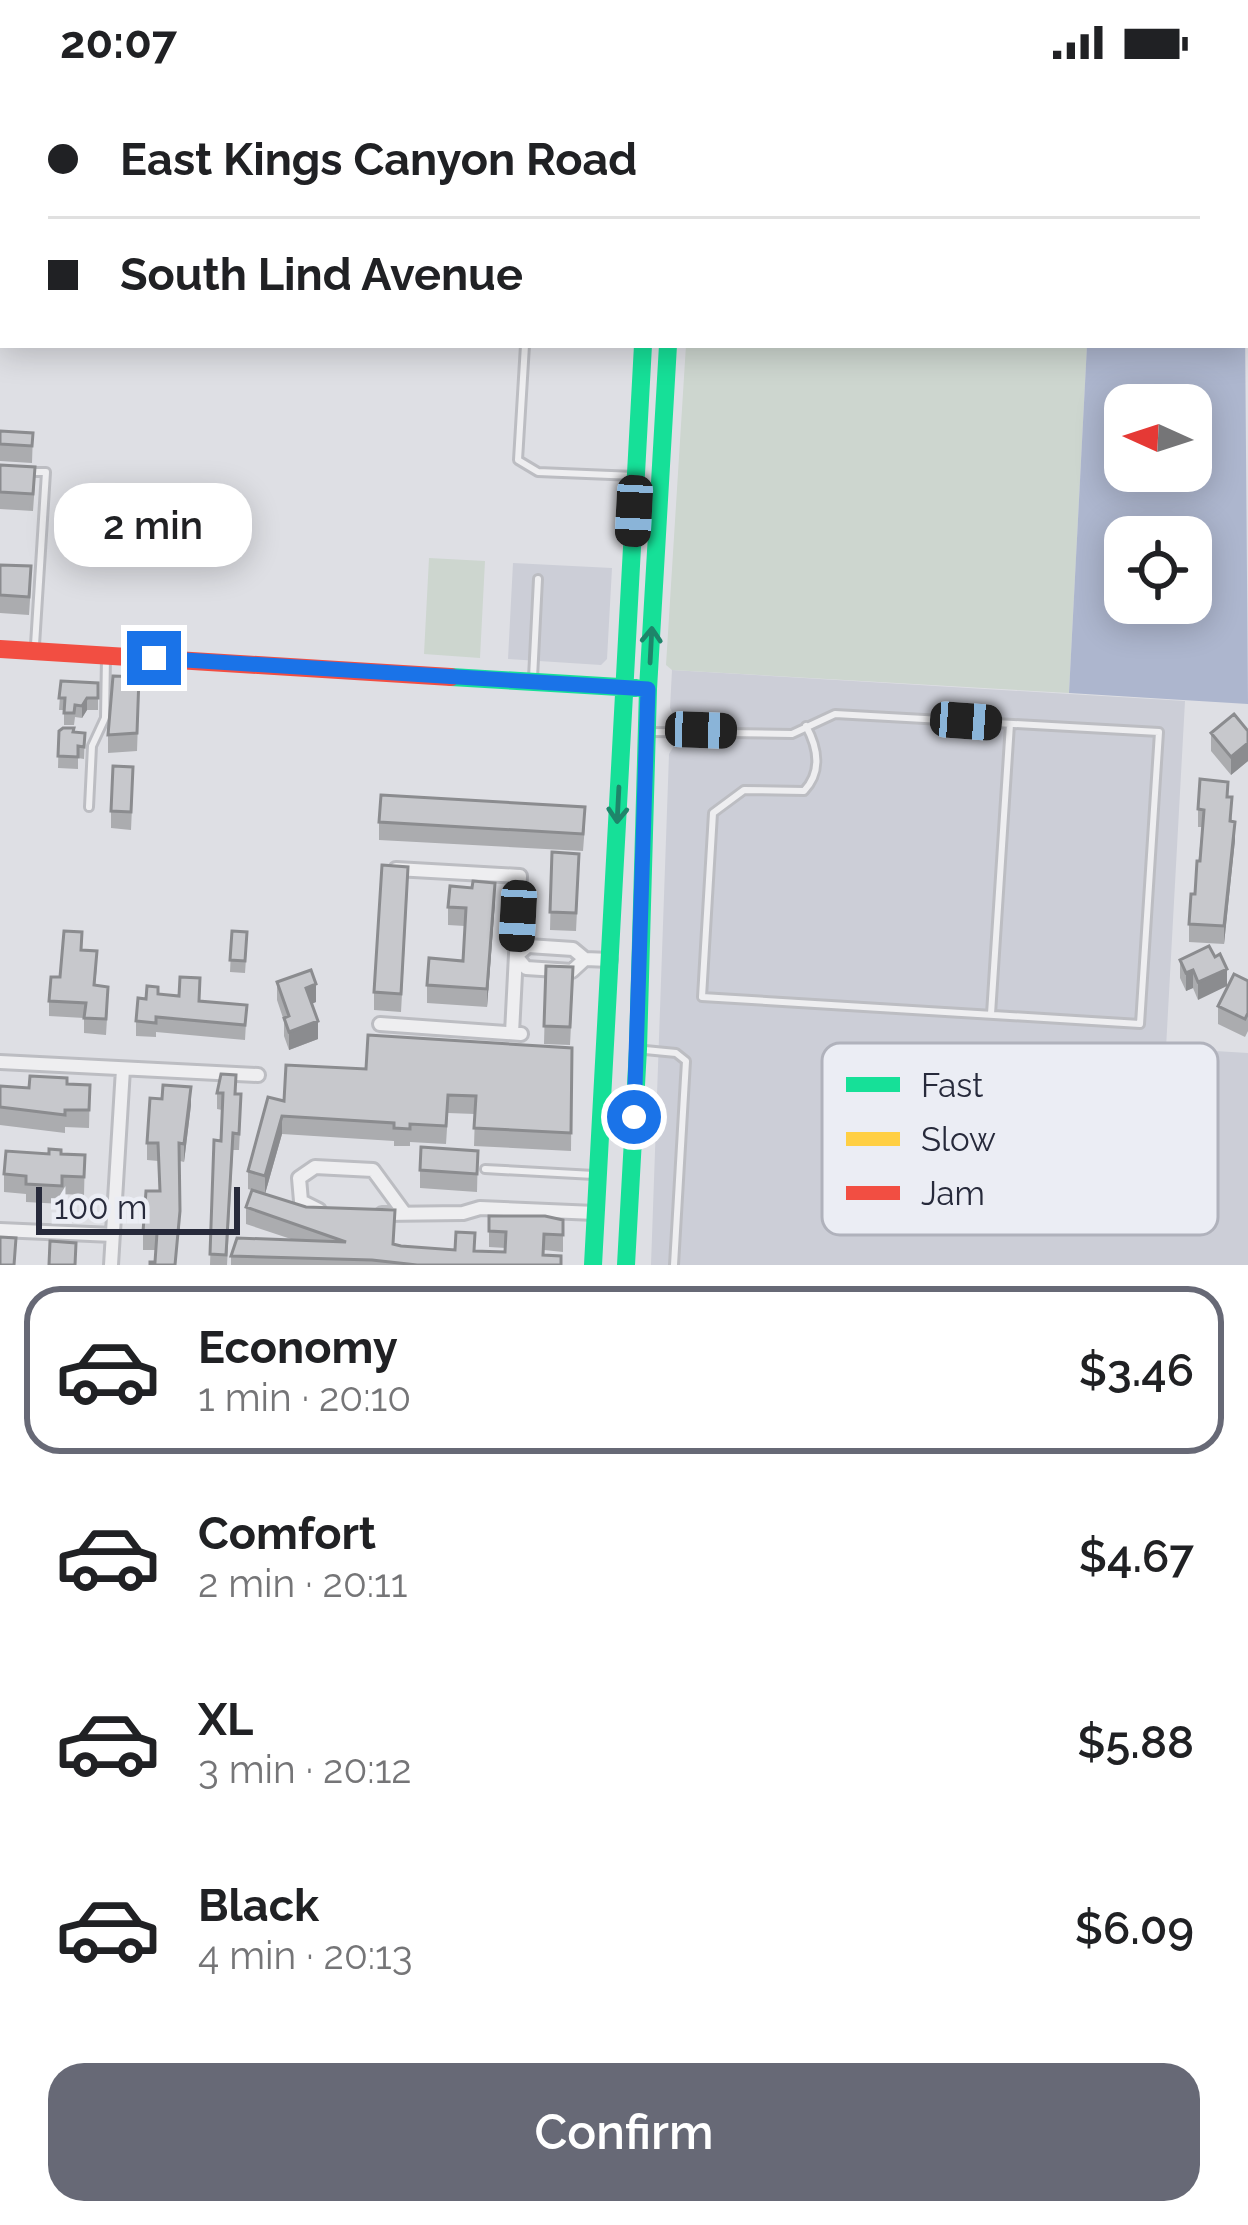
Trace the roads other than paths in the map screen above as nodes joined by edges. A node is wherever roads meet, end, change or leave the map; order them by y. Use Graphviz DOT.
graph roads {
  1 [pos="525,348"];
  2 [pos="643,348"];
  3 [pos="668,348"];
  4 [pos="23,471"];
  5 [pos="636,476"];
  6 [pos="20,570"];
  7 [pos="40,572"];
  8 [pos="538,579"];
  9 [pos="0,649"];
  10 [pos="34,651"];
  11 [pos="106,656"];
  12 [pos="533,682"];
  13 [pos="624,688"];
  14 [pos="648,689"];
  15 [pos="1010,724"];
  16 [pos="806,726"];
  17 [pos="77,733"];
  18 [pos="646,733"];
  19 [pos="96,734"];
  20 [pos="89,807"];
  21 [pos="382,868"];
  22 [pos="516,956"];
  23 [pos="585,959"];
  24 [pos="610,960"];
  25 [pos="991,1015"];
  26 [pos="380,1024"];
  27 [pos="638,1049"];
  28 [pos="0,1061"];
  29 [pos="123,1069"];
  30 [pos="258,1075"];
  31 [pos="485,1169"];
  32 [pos="597,1174"];
  33 [pos="330,1210"];
  34 [pos="403,1211"];
  35 [pos="366,1213"];
  36 [pos="595,1213"];
  37 [pos="0,1230"];
  38 [pos="113,1235"];
  39 [pos="111,1265"];
  40 [pos="593,1265"];
  41 [pos="626,1265"];
  42 [pos="674,1265"];
  1 -- 5 [label="lane"];
  2 -- 5 [label="main road"];
  14 -- 3 [label="main road, one-way"];
  4 -- 7 [label="lane"];
  5 -- 13 [label="main road"];
  6 -- 7 [label="lane"];
  7 -- 10 [label="lane"];
  8 -- 12 [label="lane"];
  9 -- 10 [label="main road"];
  10 -- 11 [label="main road"];
  11 -- 12 [label="main road"];
  11 -- 19 [label="lane"];
  12 -- 13 [label="main road"];
  13 -- 14 [label="main road"];
  13 -- 24 [label="main road, one-way"];
  14 -- 18 [label="main road"];
  15 -- 16 [label="lane"];
  15 -- 25 [label="lane"];
  15 -- 25 [label="lane"];
  16 -- 18 [label="lane"];
  16 -- 25 [label="lane"];
  17 -- 19 [label="lane"];
  18 -- 27 [label="main road"];
  19 -- 20 [label="lane"];
  21 -- 22 [label="street"];
  22 -- 23 [label="street"];
  22 -- 23 [label="street"];
  22 -- 26 [label="street"];
  23 -- 24 [label="street"];
  24 -- 32 [label="main road"];
  27 -- 41 [label="main road"];
  27 -- 42 [label="lane"];
  28 -- 29 [label="street"];
  29 -- 30 [label="street"];
  29 -- 38 [label="street"];
  31 -- 32 [label="lane"];
  32 -- 36 [label="main road"];
  33 -- 34 [label="street"];
  34 -- 35 [label="street"];
  34 -- 36 [label="street"];
  36 -- 40 [label="main road"];
  37 -- 38 [label="street"];
  38 -- 39 [label="street"];
}
